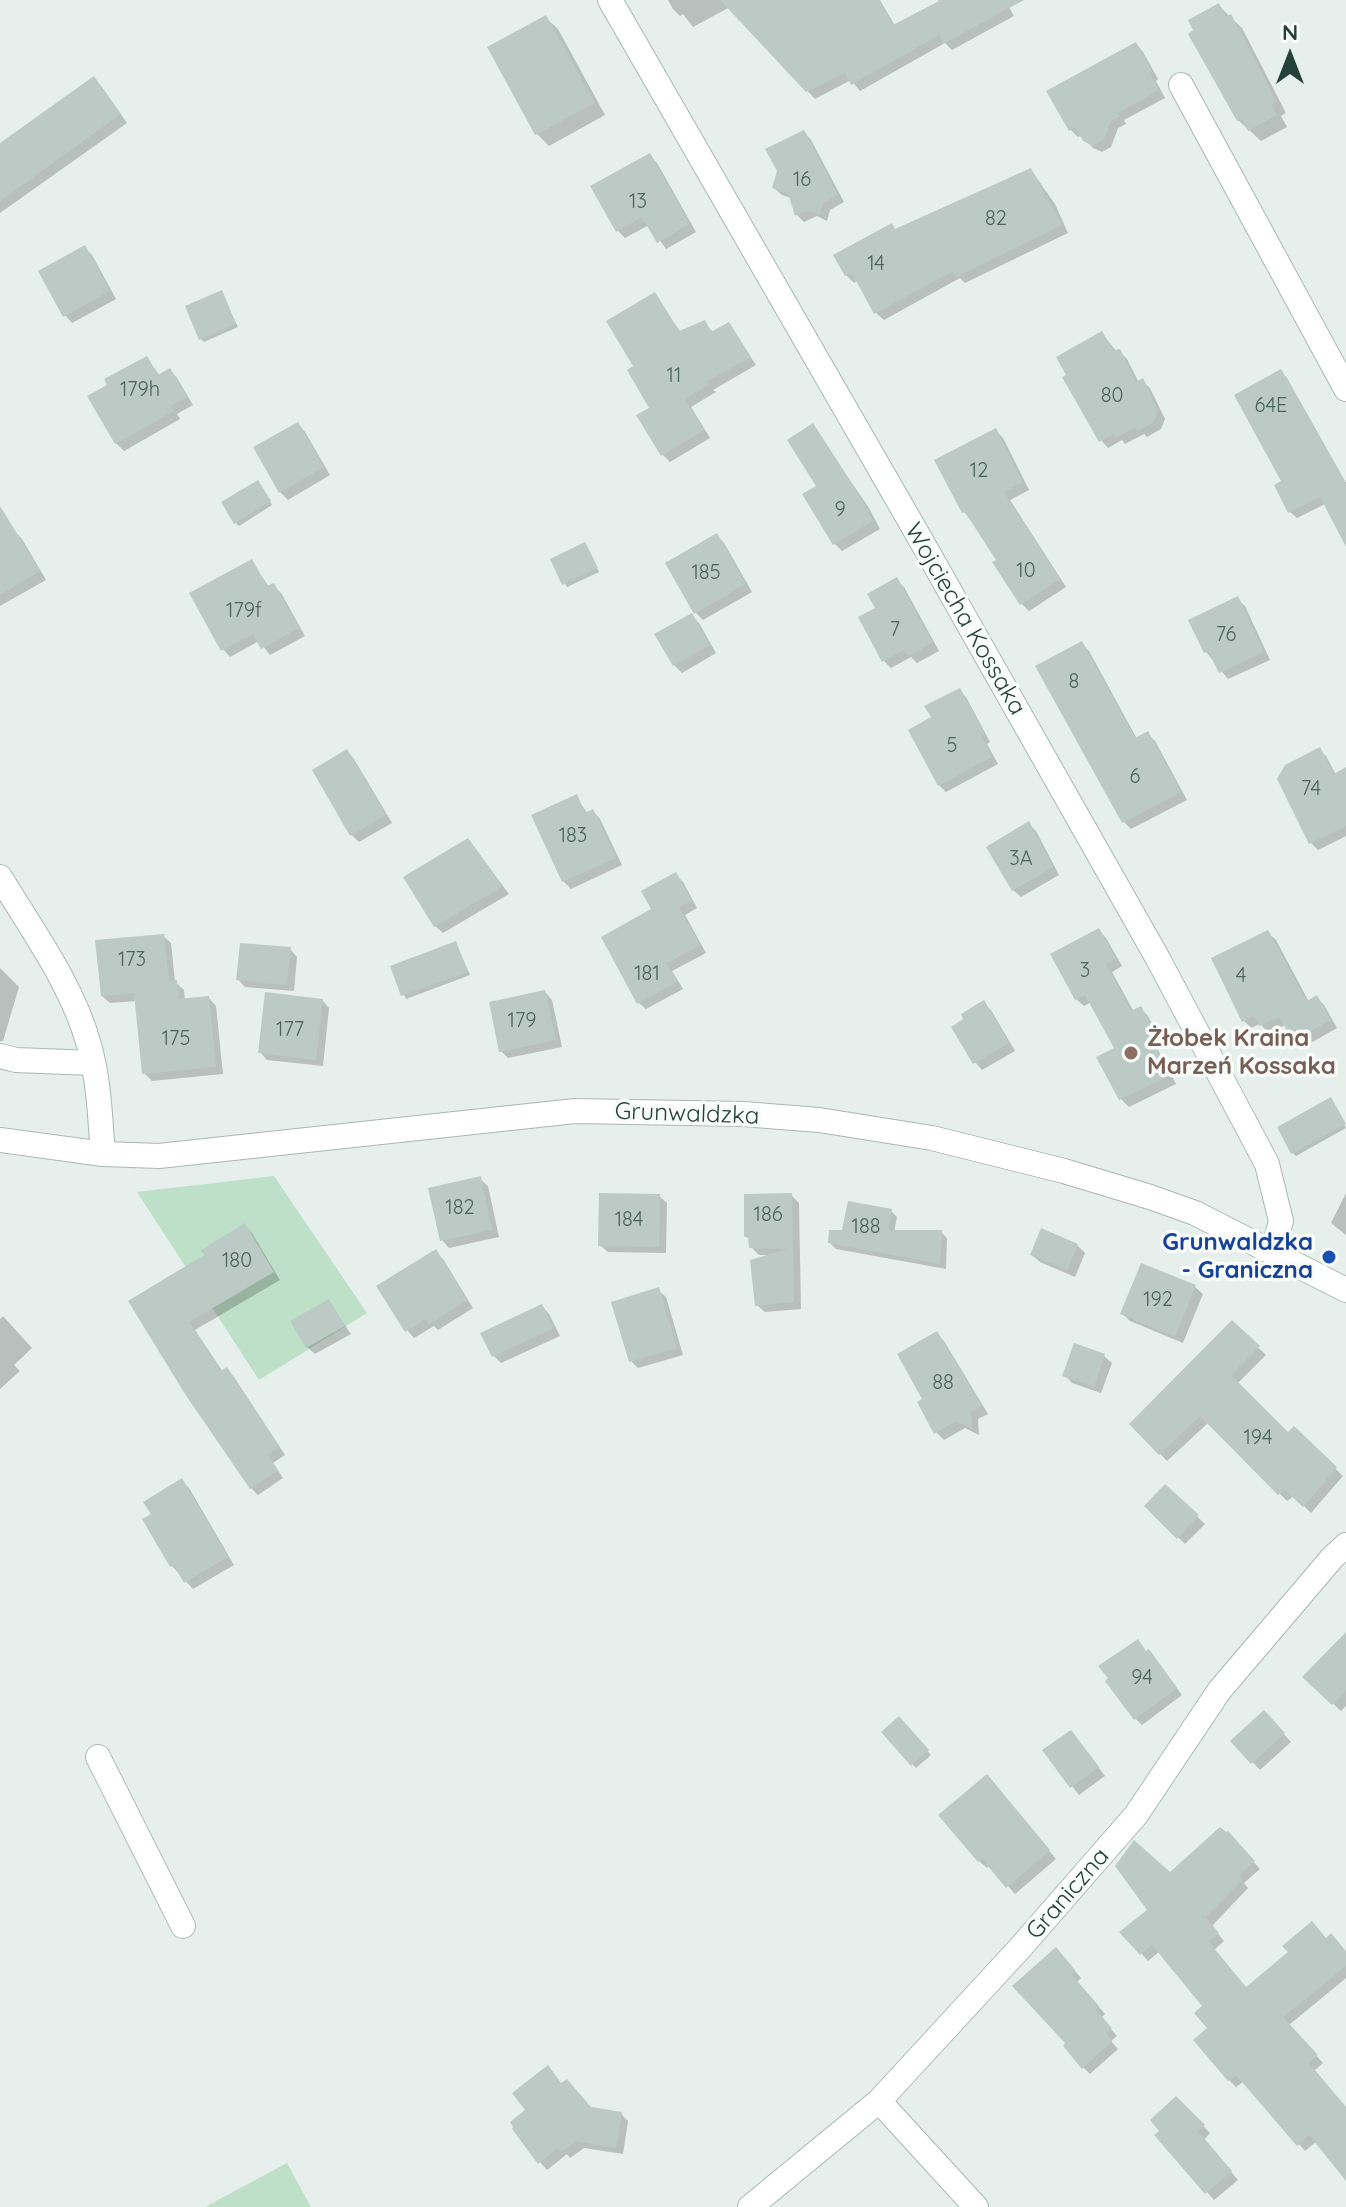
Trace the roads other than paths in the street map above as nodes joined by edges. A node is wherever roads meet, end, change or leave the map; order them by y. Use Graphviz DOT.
graph roads {
  1 [pos="610,0"];
  2 [pos="1181,85"];
  3 [pos="1346,389"];
  4 [pos="0,877"];
  5 [pos="0,1056"];
  6 [pos="92,1063"];
  7 [pos="0,1140"];
  8 [pos="103,1154"];
  9 [pos="1273,1251"];
  10 [pos="1346,1290"];
  11 [pos="1346,1545"];
  12 [pos="98,1757"];
  13 [pos="183,1926"];
  14 [pos="879,2101"];
  15 [pos="750,2207"];
  16 [pos="976,2207"];
  1 -- 9 [label="street, Wojciecha Kossaka"];
  2 -- 3 [label="street"];
  4 -- 6 [label="street"];
  5 -- 6 [label="street"];
  6 -- 8 [label="street"];
  7 -- 8 [label="street, Grunwaldzka"];
  8 -- 9 [label="street, Grunwaldzka"];
  9 -- 10 [label="street, Grunwaldzka"];
  11 -- 14 [label="street, Graniczna"];
  12 -- 13 [label="street"];
  14 -- 15 [label="street, Graniczna"];
  14 -- 16 [label="street"];
}
